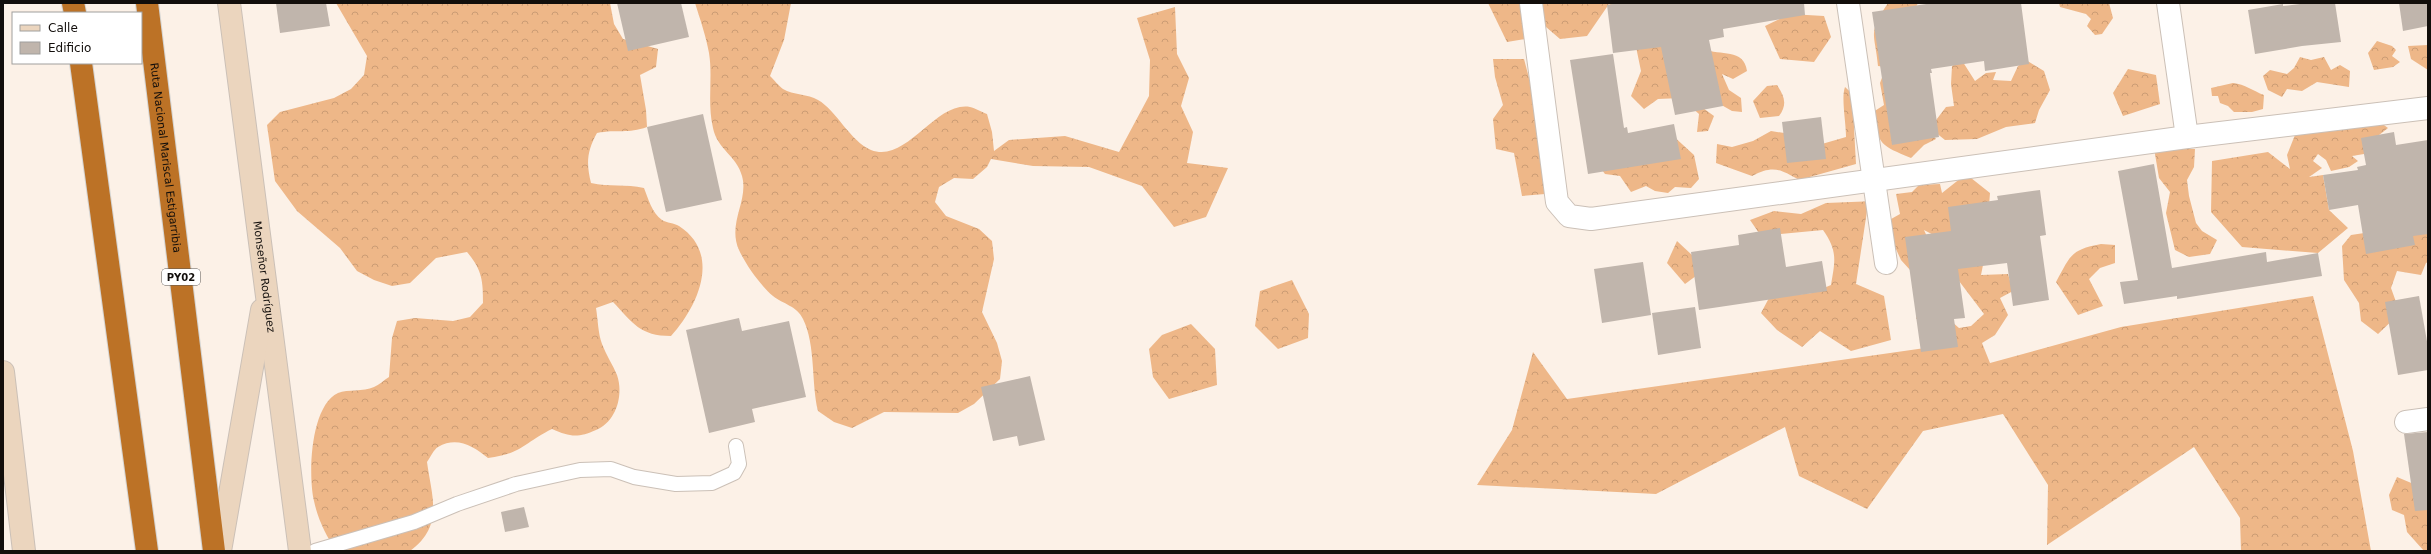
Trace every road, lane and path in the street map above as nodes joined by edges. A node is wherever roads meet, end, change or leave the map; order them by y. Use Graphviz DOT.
graph roads {
  1 [pos="147,3"];
  2 [pos="229,3"];
  3 [pos="1531,3"];
  4 [pos="1848,3"];
  5 [pos="2168,3"];
  6 [pos="81,64"];
  7 [pos="2428,108"];
  8 [pos="2187,137"];
  9 [pos="1874,182"];
  10 [pos="1886,263"];
  11 [pos="266,287"];
  12 [pos="3,372"];
  13 [pos="6,414"];
  14 [pos="2428,419"];
  15 [pos="2406,422"];
  16 [pos="736,446"];
  17 [pos="24,551"];
  18 [pos="147,551"];
  19 [pos="214,551"];
  20 [pos="220,551"];
  21 [pos="300,551"];
  22 [pos="315,551"];
  1 -- 19 [label="highway, Ruta Nacional Mariscal Estigarribia / PY02"];
  2 -- 11 [label="street, Monseñor Rodríguez"];
  3 -- 9 [label="street"];
  4 -- 9 [label="street"];
  5 -- 8 [label="street"];
  6 -- 18 [label="highway"];
  7 -- 8 [label="street"];
  8 -- 9 [label="street"];
  9 -- 10 [label="street"];
  11 -- 20 [label="street"];
  11 -- 21 [label="street, Monseñor Rodríguez"];
  12 -- 13 [label="street"];
  13 -- 17 [label="street"];
  14 -- 15 [label="street"];
  16 -- 22 [label="lane"];
}
